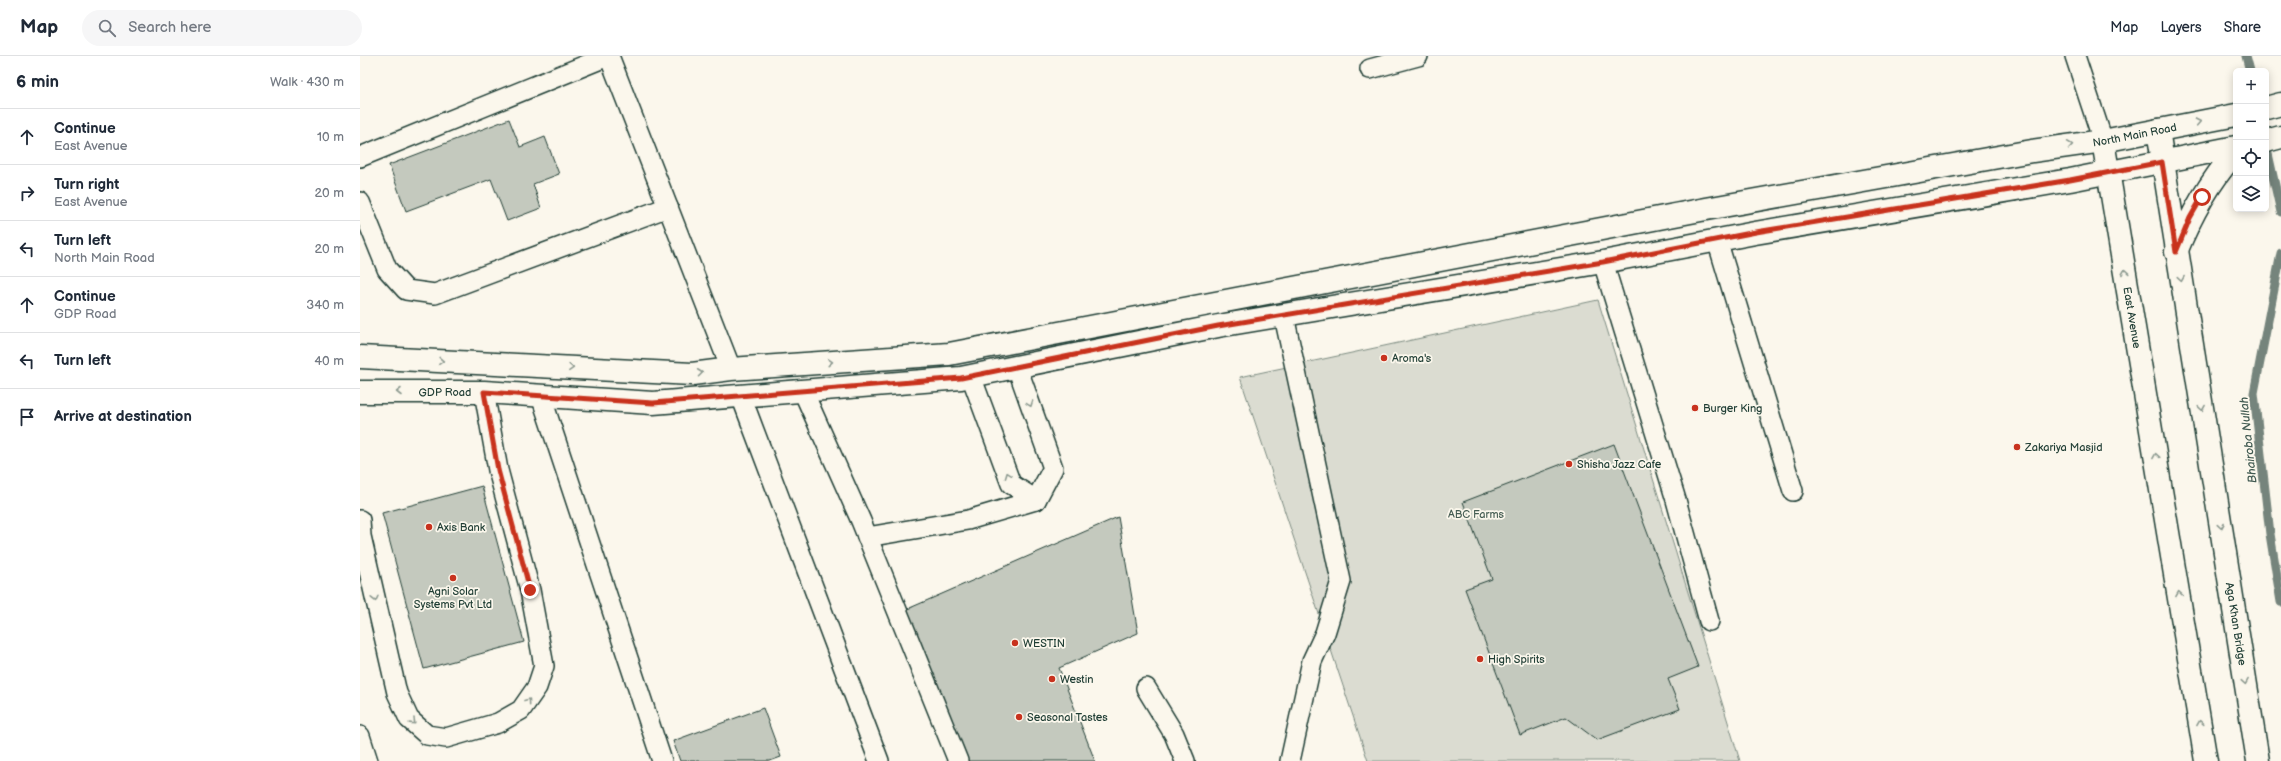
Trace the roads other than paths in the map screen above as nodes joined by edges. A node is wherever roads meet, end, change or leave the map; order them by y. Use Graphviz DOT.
graph roads {
  1 [pos="609,56"];
  2 [pos="1418,56"];
  3 [pos="2075,56"];
  4 [pos="1370,69"];
  5 [pos="2281,104"];
  6 [pos="2269,107"];
  7 [pos="2232,116"];
  8 [pos="2158,130"];
  9 [pos="2281,137"];
  10 [pos="2269,140"];
  11 [pos="2103,141"];
  12 [pos="2233,148"];
  13 [pos="2233,155"];
  14 [pos="360,157"];
  15 [pos="2162,162"];
  16 [pos="2109,172"];
  17 [pos="360,202"];
  18 [pos="668,207"];
  19 [pos="1717,240"];
  20 [pos="2176,252"];
  21 [pos="1603,262"];
  22 [pos="1284,316"];
  23 [pos="360,356"];
  24 [pos="1017,367"];
  25 [pos="731,369"];
  26 [pos="971,376"];
  27 [pos="803,391"];
  28 [pos="360,392"];
  29 [pos="484,392"];
  30 [pos="541,396"];
  31 [pos="741,396"];
  32 [pos="1793,491"];
  33 [pos="1036,500"];
  34 [pos="360,520"];
  35 [pos="867,537"];
  36 [pos="1709,621"];
  37 [pos="1146,688"];
  38 [pos="360,736"];
  39 [pos="368,761"];
  40 [pos="662,761"];
  41 [pos="879,761"];
  42 [pos="958,761"];
  43 [pos="1185,761"];
  44 [pos="1290,761"];
  45 [pos="2206,761"];
  46 [pos="2258,761"];
  1 -- 14 [label="lane"];
  1 -- 18 [label="lane"];
  2 -- 4 [label="lane"];
  3 -- 11 [label="lane"];
  5 -- 6 [label="main road"];
  8 -- 7 [label="main road, North Main Road, one-way"];
  8 -- 11 [label="main road, North Main Road"];
  8 -- 15 [label="main road"];
  9 -- 10 [label="main road"];
  11 -- 16 [label="main road, East Avenue"];
  25 -- 11 [label="main road, North Main Road, one-way"];
  12 -- 15 [label="main road"];
  13 -- 20 [label="main road"];
  15 -- 16 [label="main road"];
  15 -- 20 [label="main road"];
  16 -- 19 [label="main road, GDP Road"];
  45 -- 16 [label="main road, East Avenue, one-way"];
  17 -- 18 [label="lane"];
  18 -- 25 [label="lane"];
  19 -- 21 [label="main road, GDP Road"];
  19 -- 32 [label="lane"];
  20 -- 46 [label="main road, Aga Khan Bridge, one-way"];
  21 -- 22 [label="main road, GDP Road"];
  21 -- 36 [label="lane"];
  22 -- 24 [label="main road, GDP Road"];
  22 -- 44 [label="lane"];
  23 -- 25 [label="main road, North Main Road, one-way"];
  24 -- 26 [label="main road, GDP Road"];
  24 -- 33 [label="lane, one-way"];
  26 -- 27 [label="main road, GDP Road"];
  33 -- 26 [label="lane, one-way"];
  27 -- 31 [label="main road, GDP Road"];
  27 -- 35 [label="lane"];
  29 -- 28 [label="main road, GDP Road, one-way"];
  29 -- 30 [label="main road, GDP Road"];
  34 -- 29 [label="lane, one-way"];
  30 -- 31 [label="main road, GDP Road"];
  30 -- 40 [label="lane"];
  31 -- 41 [label="lane"];
  33 -- 35 [label="lane"];
  35 -- 42 [label="lane"];
  37 -- 43 [label="lane"];
  38 -- 39 [label="lane"];
}
